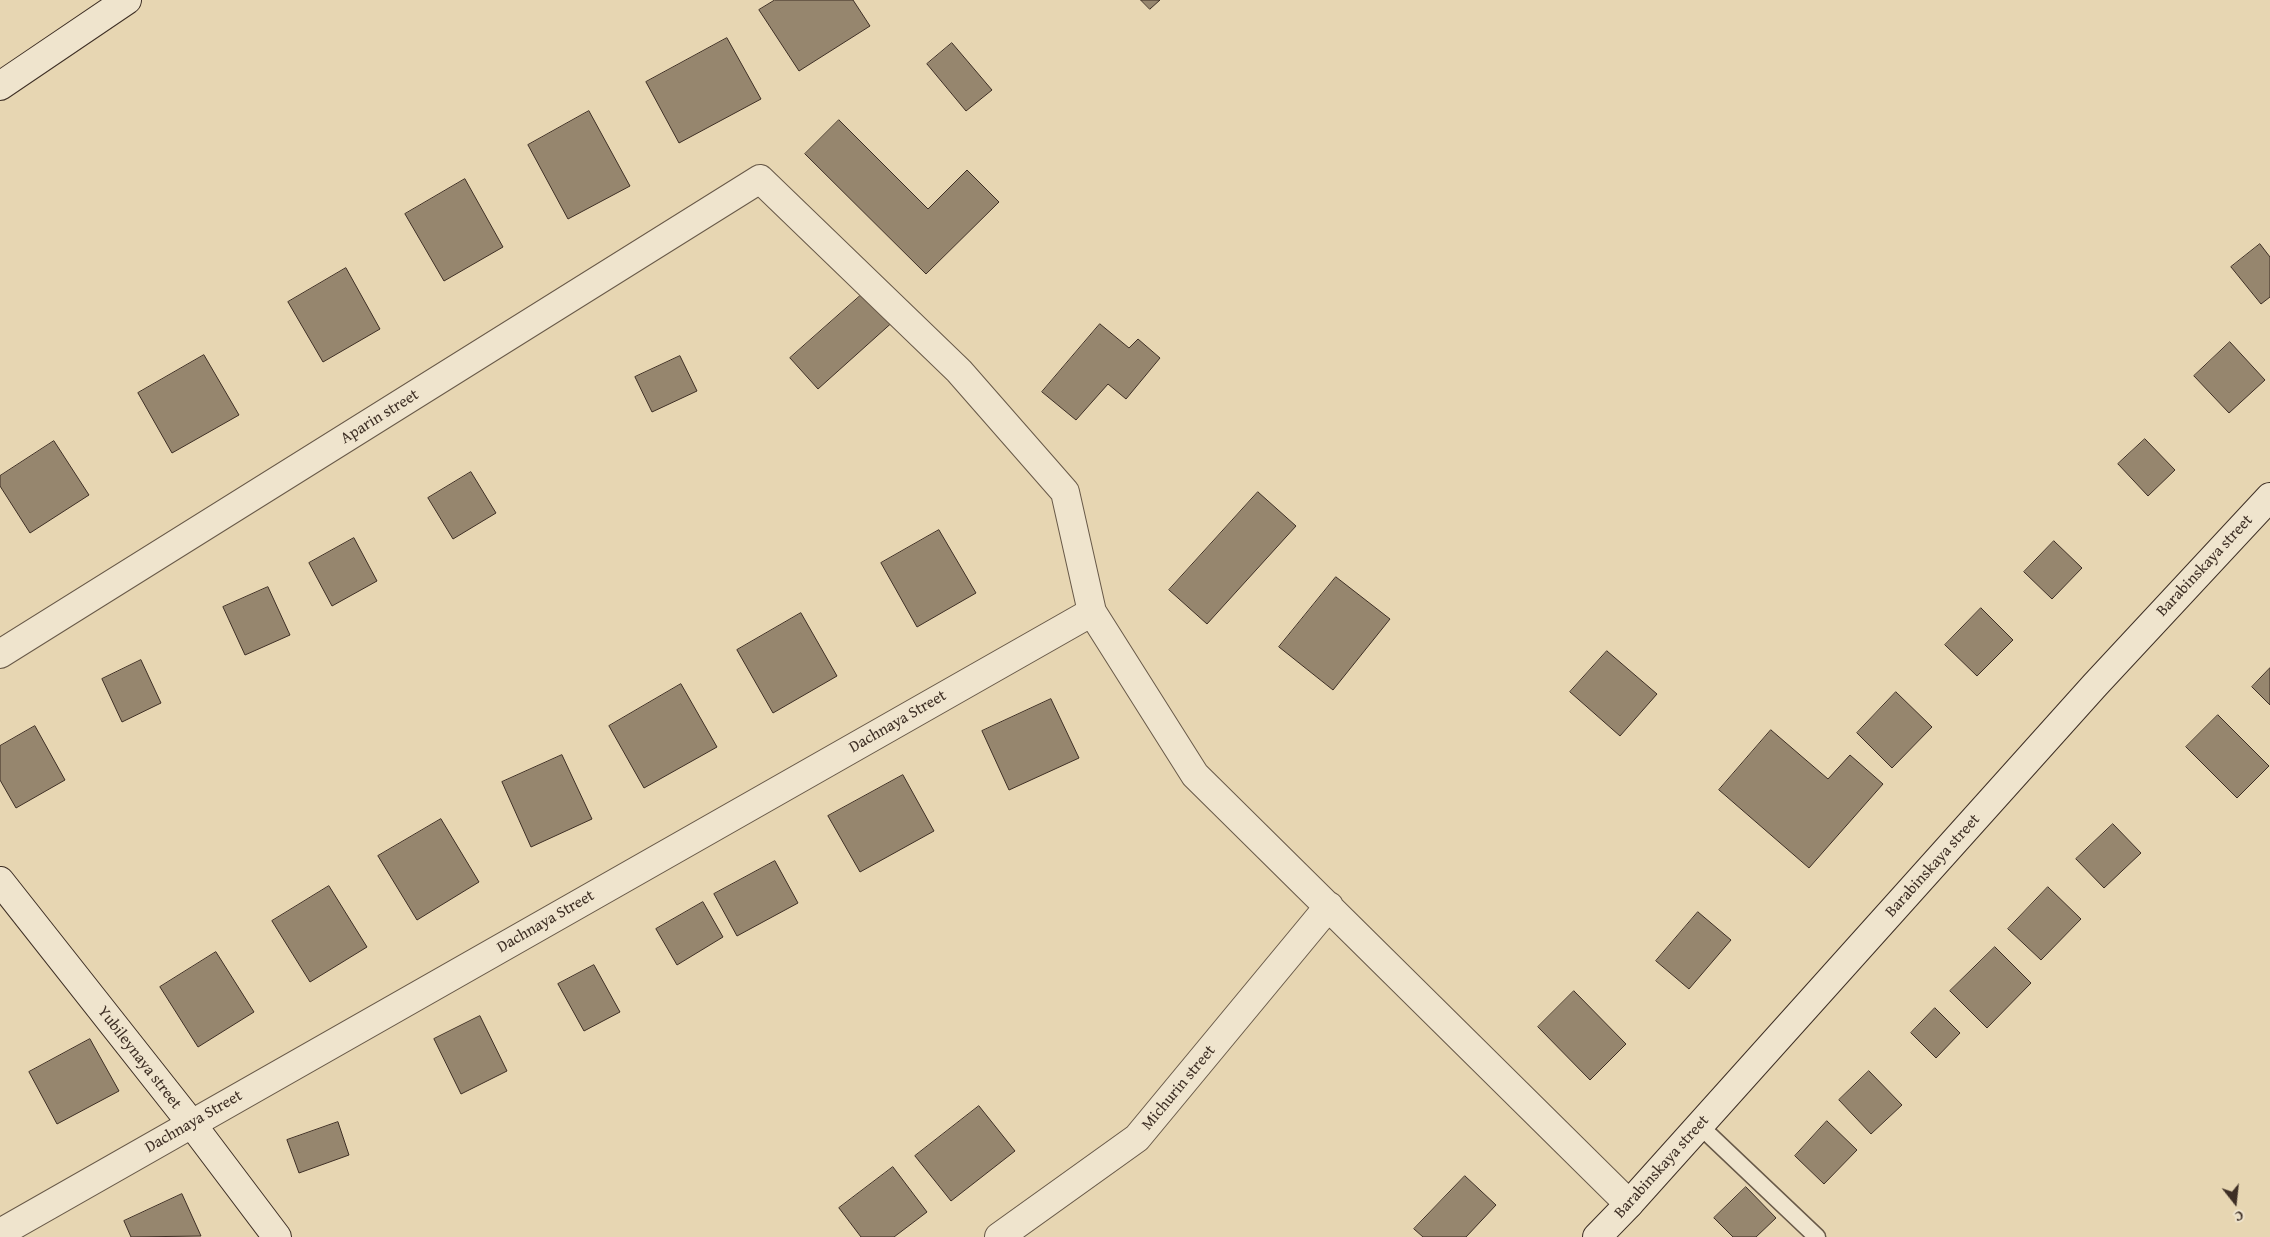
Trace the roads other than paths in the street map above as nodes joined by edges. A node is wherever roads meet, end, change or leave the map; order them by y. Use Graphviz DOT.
graph roads {
  1 [pos="127,0"];
  2 [pos="0,86"];
  3 [pos="2270,496"];
  4 [pos="1092,612"];
  5 [pos="0,654"];
  6 [pos="0,881"];
  7 [pos="1329,906"];
  8 [pos="191,1123"];
  9 [pos="1700,1126"];
  10 [pos="1629,1204"];
  11 [pos="0,1233"];
  12 [pos="277,1237"];
  13 [pos="999,1237"];
  14 [pos="1597,1237"];
  15 [pos="1817,1237"];
  1 -- 2 [label="street"];
  3 -- 9 [label="street, Barabinskaya street"];
  4 -- 5 [label="street, Aparin street"];
  4 -- 7 [label="street"];
  4 -- 8 [label="street, Dachnaya Street"];
  6 -- 8 [label="street, Yubileynaya street"];
  7 -- 10 [label="street"];
  7 -- 13 [label="street, Michurin street"];
  8 -- 11 [label="street, Dachnaya Street"];
  8 -- 12 [label="street, Yubileynaya street"];
  9 -- 10 [label="street, Barabinskaya street"];
  9 -- 15 [label="lane"];
  10 -- 14 [label="street, Barabinskaya street"];
}
